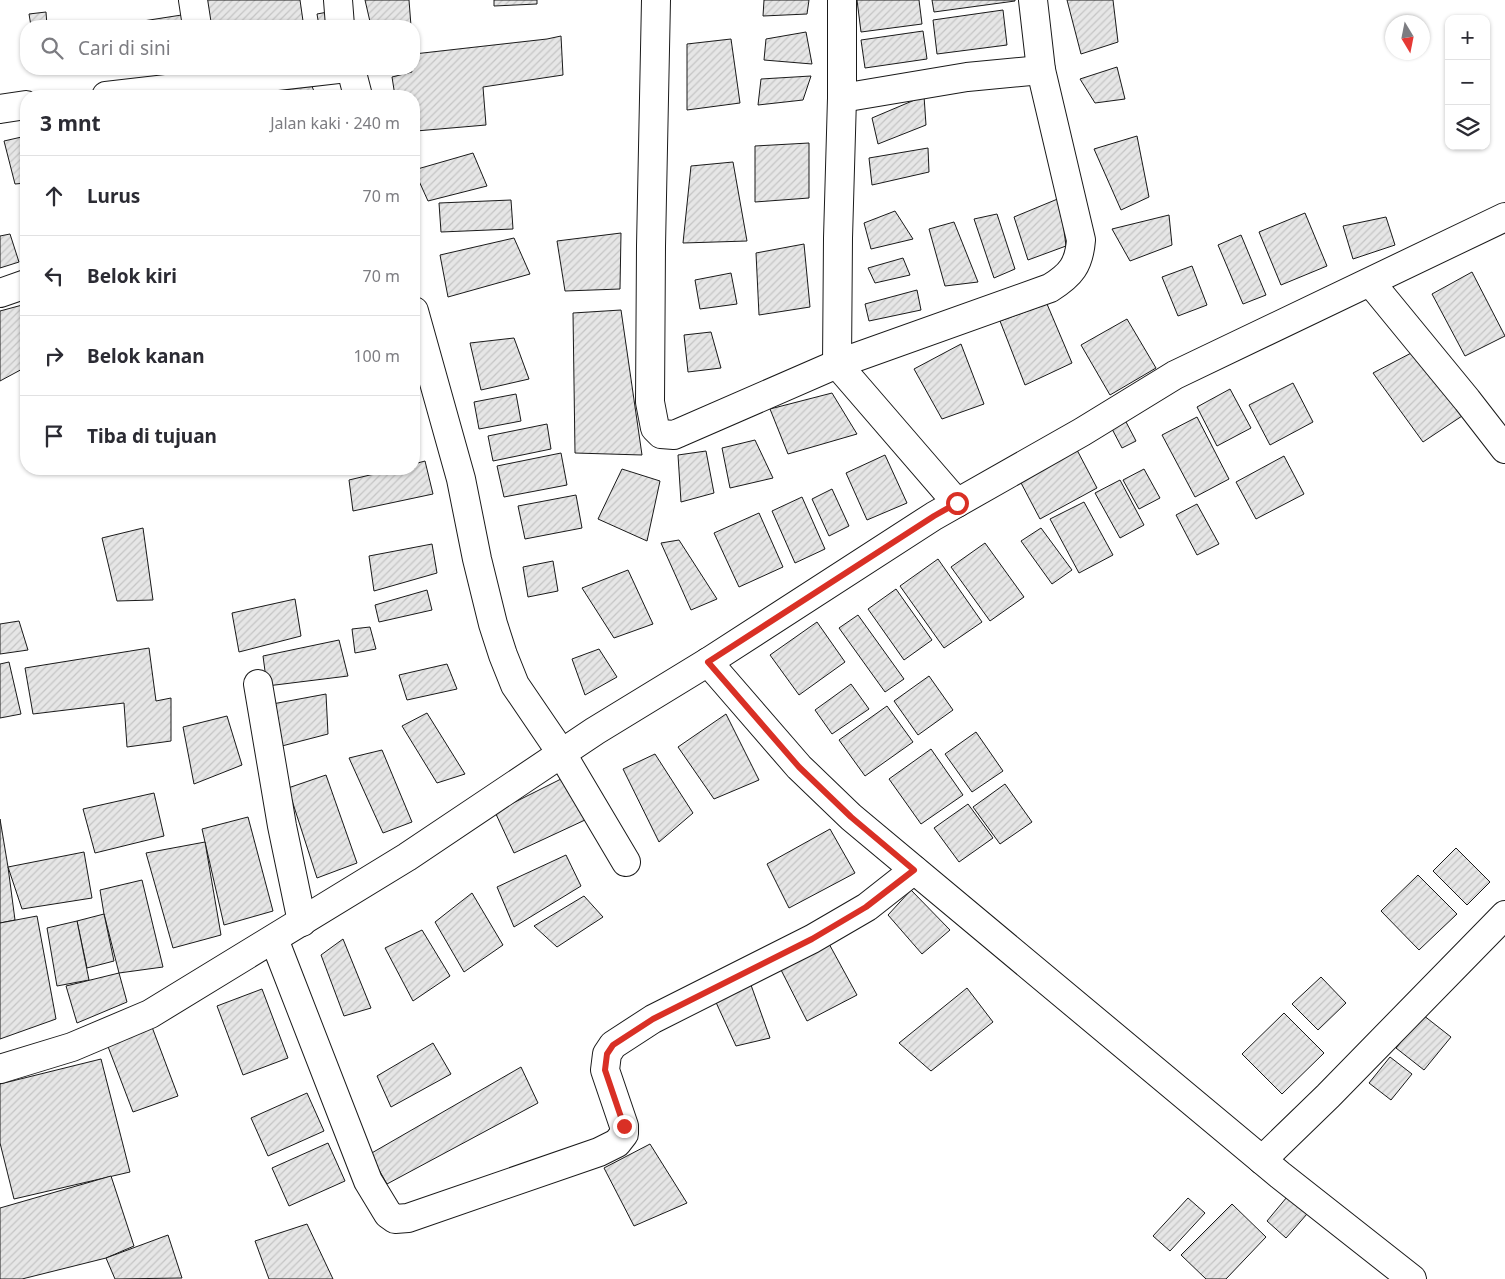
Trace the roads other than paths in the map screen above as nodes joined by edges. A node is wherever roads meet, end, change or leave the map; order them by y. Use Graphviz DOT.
graph roads {
  1 [pos="192,0"];
  2 [pos="338,0"];
  3 [pos="656,0"];
  4 [pos="842,0"];
  5 [pos="1033,0"];
  6 [pos="196,20"];
  7 [pos="340,20"];
  8 [pos="1041,70"];
  9 [pos="239,75"];
  10 [pos="353,75"];
  11 [pos="206,77"];
  12 [pos="138,90"];
  13 [pos="356,90"];
  14 [pos="842,98"];
  15 [pos="20,107"];
  16 [pos="0,109"];
  17 [pos="1505,217"];
  18 [pos="1371,283"];
  19 [pos="20,286"];
  20 [pos="0,293"];
  21 [pos="420,332"];
  22 [pos="837,364"];
  23 [pos="1505,449"];
  24 [pos="957,503"];
  25 [pos="708,662"];
  26 [pos="258,684"];
  27 [pos="562,754"];
  28 [pos="626,862"];
  29 [pos="914,870"];
  30 [pos="1505,915"];
  31 [pos="302,922"];
  32 [pos="274,939"];
  33 [pos="0,1069"];
  34 [pos="1262,1160"];
  35 [pos="1412,1279"];
  1 -- 6 [label="street"];
  2 -- 7 [label="street"];
  3 -- 22 [label="street"];
  4 -- 14 [label="street"];
  5 -- 8 [label="street"];
  8 -- 14 [label="street"];
  8 -- 22 [label="street"];
  9 -- 11 [label="street"];
  10 -- 13 [label="street"];
  11 -- 12 [label="street"];
  14 -- 22 [label="street"];
  15 -- 16 [label="street"];
  17 -- 18 [label="street"];
  18 -- 23 [label="street"];
  18 -- 24 [label="street"];
  19 -- 20 [label="street"];
  21 -- 27 [label="street"];
  22 -- 24 [label="street"];
  24 -- 25 [label="street"];
  25 -- 27 [label="street"];
  25 -- 29 [label="street"];
  26 -- 31 [label="street"];
  27 -- 28 [label="street"];
  27 -- 31 [label="street"];
  29 -- 32 [label="street"];
  29 -- 34 [label="street"];
  30 -- 34 [label="street"];
  31 -- 32 [label="street"];
  32 -- 33 [label="street"];
  34 -- 35 [label="street"];
}
